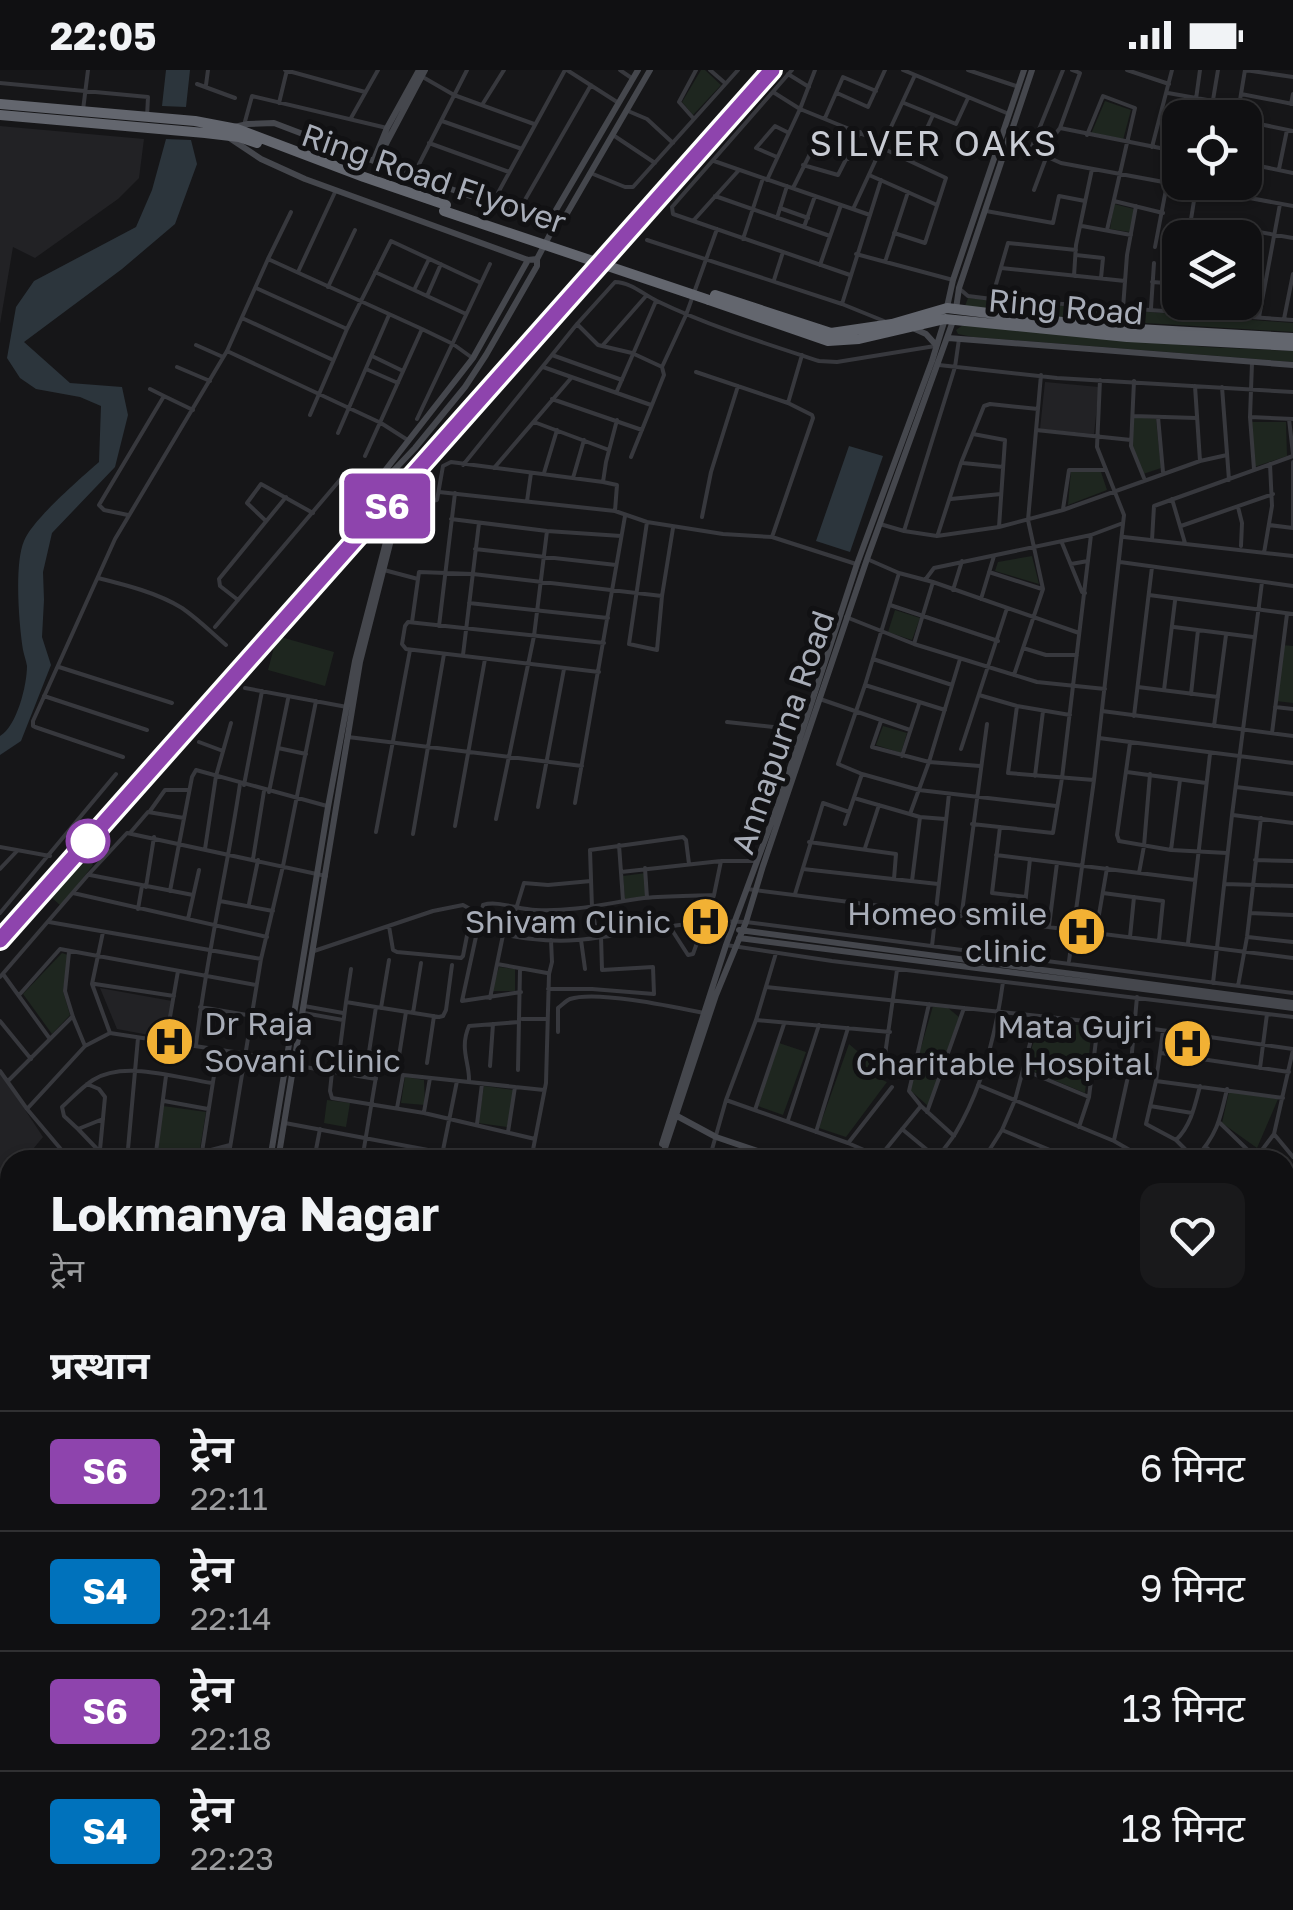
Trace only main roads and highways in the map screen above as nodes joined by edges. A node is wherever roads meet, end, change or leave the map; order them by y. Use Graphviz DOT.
graph roads {
  1 [pos="638,70"];
  2 [pos="650,70"];
  3 [pos="1024,70"];
  4 [pos="1032,70"];
  5 [pos="422,72"];
  6 [pos="0,104"];
  7 [pos="0,115"];
  8 [pos="161,124"];
  9 [pos="229,132"];
  10 [pos="1005,139"];
  11 [pos="374,161"];
  12 [pos="445,208"];
  13 [pos="555,224"];
  14 [pos="537,262"];
  15 [pos="526,264"];
  16 [pos="950,314"];
  17 [pos="872,316"];
  18 [pos="866,328"];
  19 [pos="910,328"];
  20 [pos="835,337"];
  21 [pos="948,338"];
  22 [pos="1293,338"];
  23 [pos="937,346"];
  24 [pos="1293,346"];
  25 [pos="1293,365"];
  26 [pos="378,488"];
  27 [pos="392,533"];
  28 [pos="844,617"];
  29 [pos="346,724"];
  30 [pos="344,737"];
  31 [pos="782,803"];
  32 [pos="322,874"];
  33 [pos="752,890"];
  34 [pos="734,933"];
  35 [pos="1293,1005"];
  36 [pos="291,1064"];
  37 [pos="673,1115"];
  38 [pos="272,1150"];
  39 [pos="280,1150"];
  40 [pos="662,1150"];
  41 [pos="756,1150"];
  1 -- 13 [label="main road"];
  2 -- 13 [label="main road"];
  3 -- 10 [label="main road, Annapurna Road"];
  4 -- 10 [label="main road, Annapurna Road"];
  5 -- 11 [label="main road"];
  5 -- 11 [label="main road"];
  6 -- 8 [label="highway"];
  7 -- 8 [label="highway"];
  8 -- 9 [label="highway, Ring Road Flyover"];
  9 -- 11 [label="main road"];
  9 -- 12 [label="highway, Ring Road Flyover"];
  9 -- 15 [label="main road"];
  10 -- 16 [label="main road, Annapurna Road"];
  10 -- 16 [label="main road, Annapurna Road"];
  11 -- 13 [label="main road"];
  12 -- 20 [label="highway, Ring Road Flyover, bridge"];
  12 -- 20 [label="highway, Ring Road Flyover, bridge"];
  13 -- 14 [label="main road"];
  14 -- 15 [label="main road"];
  14 -- 26 [label="main road"];
  15 -- 26 [label="main road"];
  16 -- 18 [label="highway, Ring Road"];
  16 -- 19 [label="highway, Ring Road"];
  16 -- 21 [label="main road, Annapurna Road"];
  16 -- 22 [label="highway, Ring Road"];
  16 -- 23 [label="main road, Annapurna Road"];
  16 -- 24 [label="highway, Ring Road"];
  17 -- 18 [label="highway"];
  18 -- 20 [label="highway, Ring Road Flyover"];
  19 -- 20 [label="highway, Ring Road Flyover"];
  19 -- 23 [label="main road"];
  21 -- 25 [label="main road"];
  21 -- 28 [label="main road, Annapurna Road"];
  23 -- 28 [label="main road, Annapurna Road"];
  26 -- 27 [label="main road"];
  27 -- 29 [label="main road"];
  27 -- 29 [label="main road"];
  28 -- 31 [label="main road, Annapurna Road"];
  28 -- 31 [label="main road, Annapurna Road"];
  29 -- 30 [label="main road"];
  30 -- 32 [label="main road"];
  30 -- 32 [label="main road"];
  31 -- 33 [label="main road, Annapurna Road"];
  31 -- 33 [label="main road, Annapurna Road"];
  32 -- 36 [label="main road"];
  32 -- 36 [label="main road"];
  33 -- 34 [label="main road, Annapurna Road"];
  33 -- 34 [label="main road, Annapurna Road"];
  34 -- 35 [label="main road"];
  34 -- 37 [label="main road, Annapurna Road"];
  34 -- 37 [label="main road, Annapurna Road"];
  36 -- 38 [label="main road"];
  36 -- 39 [label="main road"];
  37 -- 40 [label="main road, Annapurna Road"];
  37 -- 41 [label="main road"];
}
